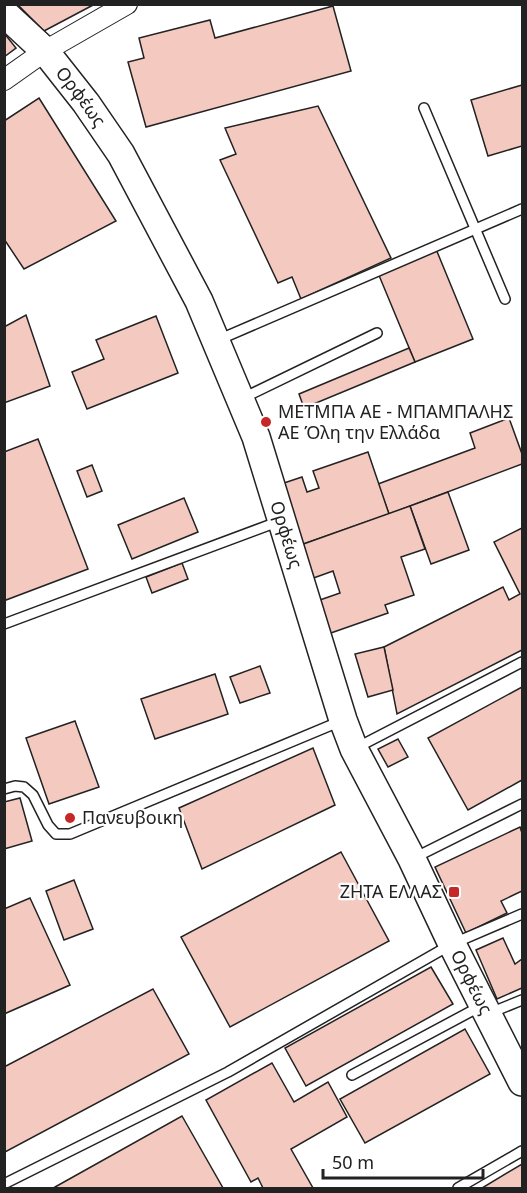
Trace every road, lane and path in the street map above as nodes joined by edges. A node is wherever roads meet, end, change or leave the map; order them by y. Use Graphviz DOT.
graph roads {
  1 [pos="127,4"];
  2 [pos="4,13"];
  3 [pos="45,51"];
  4 [pos="4,80"];
  5 [pos="424,108"];
  6 [pos="522,209"];
  7 [pos="476,229"];
  8 [pos="505,299"];
  9 [pos="377,333"];
  10 [pos="216,341"];
  11 [pos="241,399"];
  12 [pos="282,521"];
  13 [pos="4,624"];
  14 [pos="522,662"];
  15 [pos="343,720"];
  16 [pos="354,749"];
  17 [pos="4,789"];
  18 [pos="522,804"];
  19 [pos="412,859"];
  20 [pos="522,914"];
  21 [pos="452,944"];
  22 [pos="522,1000"];
  23 [pos="485,1010"];
  24 [pos="352,1076"];
  25 [pos="522,1083"];
  26 [pos="522,1151"];
  27 [pos="4,1184"];
  28 [pos="458,1188"];
  1 -- 3 [label="street"];
  2 -- 3 [label="street, Ορφέως"];
  3 -- 4 [label="street"];
  3 -- 10 [label="street, Ορφέως"];
  5 -- 7 [label="lane"];
  6 -- 7 [label="lane"];
  7 -- 8 [label="lane"];
  7 -- 10 [label="lane"];
  9 -- 11 [label="lane"];
  10 -- 11 [label="street, Ορφέως"];
  11 -- 12 [label="street, Ορφέως"];
  12 -- 13 [label="lane"];
  12 -- 15 [label="street, Ορφέως"];
  14 -- 16 [label="lane"];
  15 -- 16 [label="street, Ορφέως"];
  15 -- 17 [label="lane"];
  16 -- 19 [label="street, Ορφέως"];
  18 -- 19 [label="lane"];
  19 -- 21 [label="street, Ορφέως"];
  20 -- 21 [label="lane"];
  21 -- 23 [label="street, Ορφέως"];
  21 -- 27 [label="lane"];
  22 -- 23 [label="lane"];
  23 -- 24 [label="lane"];
  23 -- 25 [label="street, Ορφέως"];
  26 -- 28 [label="lane"];
}
